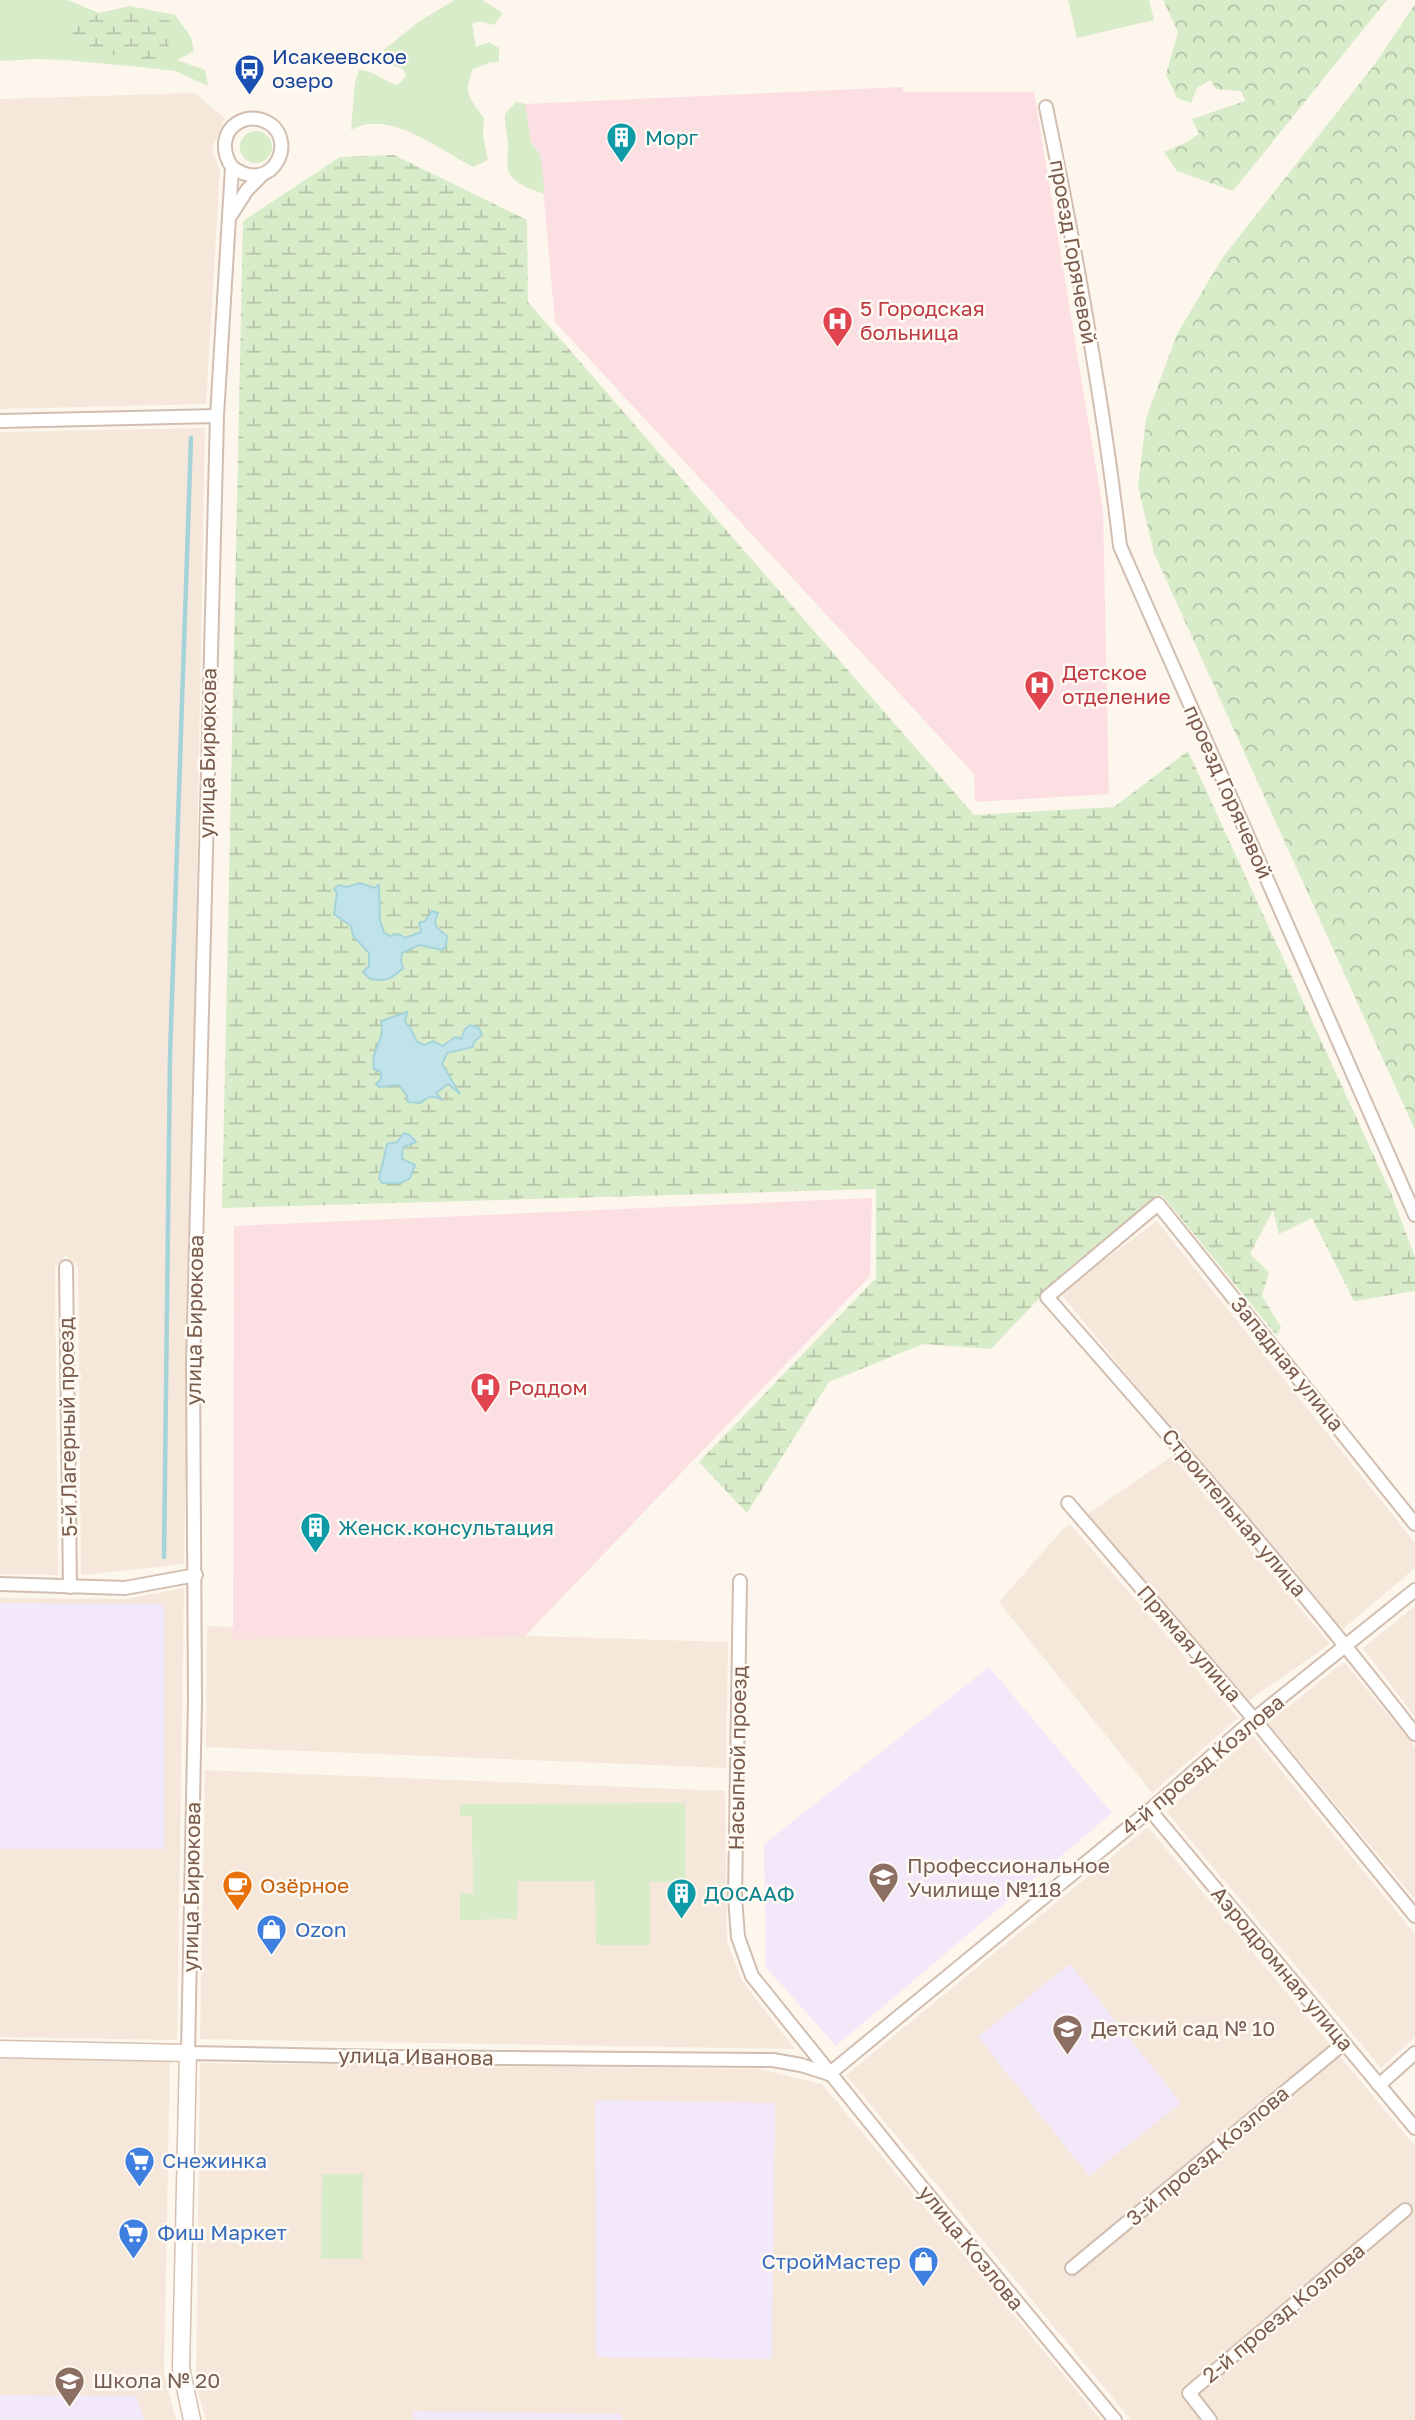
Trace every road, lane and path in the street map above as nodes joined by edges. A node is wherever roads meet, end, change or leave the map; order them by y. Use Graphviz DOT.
graph roads {
  1 [pos="1046,107"];
  2 [pos="232,167"];
  3 [pos="262,175"];
  4 [pos="229,219"];
  5 [pos="217,416"];
  6 [pos="0,421"];
  7 [pos="1158,1204"];
  8 [pos="1415,1215"];
  9 [pos="66,1267"];
  10 [pos="1068,1503"];
  11 [pos="1415,1524"];
  12 [pos="196,1575"];
  13 [pos="740,1581"];
  14 [pos="0,1584"];
  15 [pos="70,1587"];
  16 [pos="1415,1590"];
  17 [pos="1346,1646"];
  18 [pos="1254,1720"];
  19 [pos="1415,1734"];
  20 [pos="1150,1810"];
  21 [pos="1415,1916"];
  22 [pos="1344,2043"];
  23 [pos="0,2049"];
  24 [pos="188,2053"];
  25 [pos="1415,2053"];
  26 [pos="829,2074"];
  27 [pos="1379,2085"];
  28 [pos="1415,2128"];
  29 [pos="1405,2210"];
  30 [pos="1072,2268"];
  31 [pos="192,2420"];
  32 [pos="1115,2420"];
  33 [pos="1210,2420"];
  1 -- 8 [label="street, проезд Горячевой"];
  2 -- 3 [label="street"];
  2 -- 3 [label="street, улица Бирюкова"];
  2 -- 4 [label="street, улица Бирюкова"];
  3 -- 4 [label="street, улица Бирюкова"];
  4 -- 5 [label="street, улица Бирюкова"];
  5 -- 6 [label="street"];
  5 -- 12 [label="street, улица Бирюкова"];
  7 -- 11 [label="street, Западная улица"];
  7 -- 17 [label="street, Строительная улица"];
  9 -- 15 [label="street, 5-й Лагерный проезд"];
  10 -- 18 [label="street, Прямая улица"];
  12 -- 15 [label="street"];
  12 -- 24 [label="street, улица Бирюкова"];
  13 -- 26 [label="street, Насыпной проезд"];
  14 -- 15 [label="street"];
  16 -- 17 [label="street, 4-й проезд Козлова"];
  17 -- 18 [label="street, 4-й проезд Козлова"];
  17 -- 19 [label="street, Строительная улица"];
  18 -- 20 [label="street, 4-й проезд Козлова"];
  18 -- 21 [label="street, Прямая улица"];
  20 -- 22 [label="street, Аэродромная улица"];
  20 -- 26 [label="street, 4-й проезд Козлова"];
  22 -- 27 [label="street, Аэродромная улица"];
  22 -- 30 [label="street, 3-й проезд Козлова"];
  23 -- 24 [label="street, улица Иванова"];
  24 -- 26 [label="street, улица Иванова"];
  24 -- 31 [label="street, улица Бирюкова"];
  25 -- 27 [label="street"];
  26 -- 32 [label="street, улица Козлова"];
  27 -- 28 [label="street, Аэродромная улица"];
  29 -- 33 [label="street, 2-й проезд Козлова"];
}
